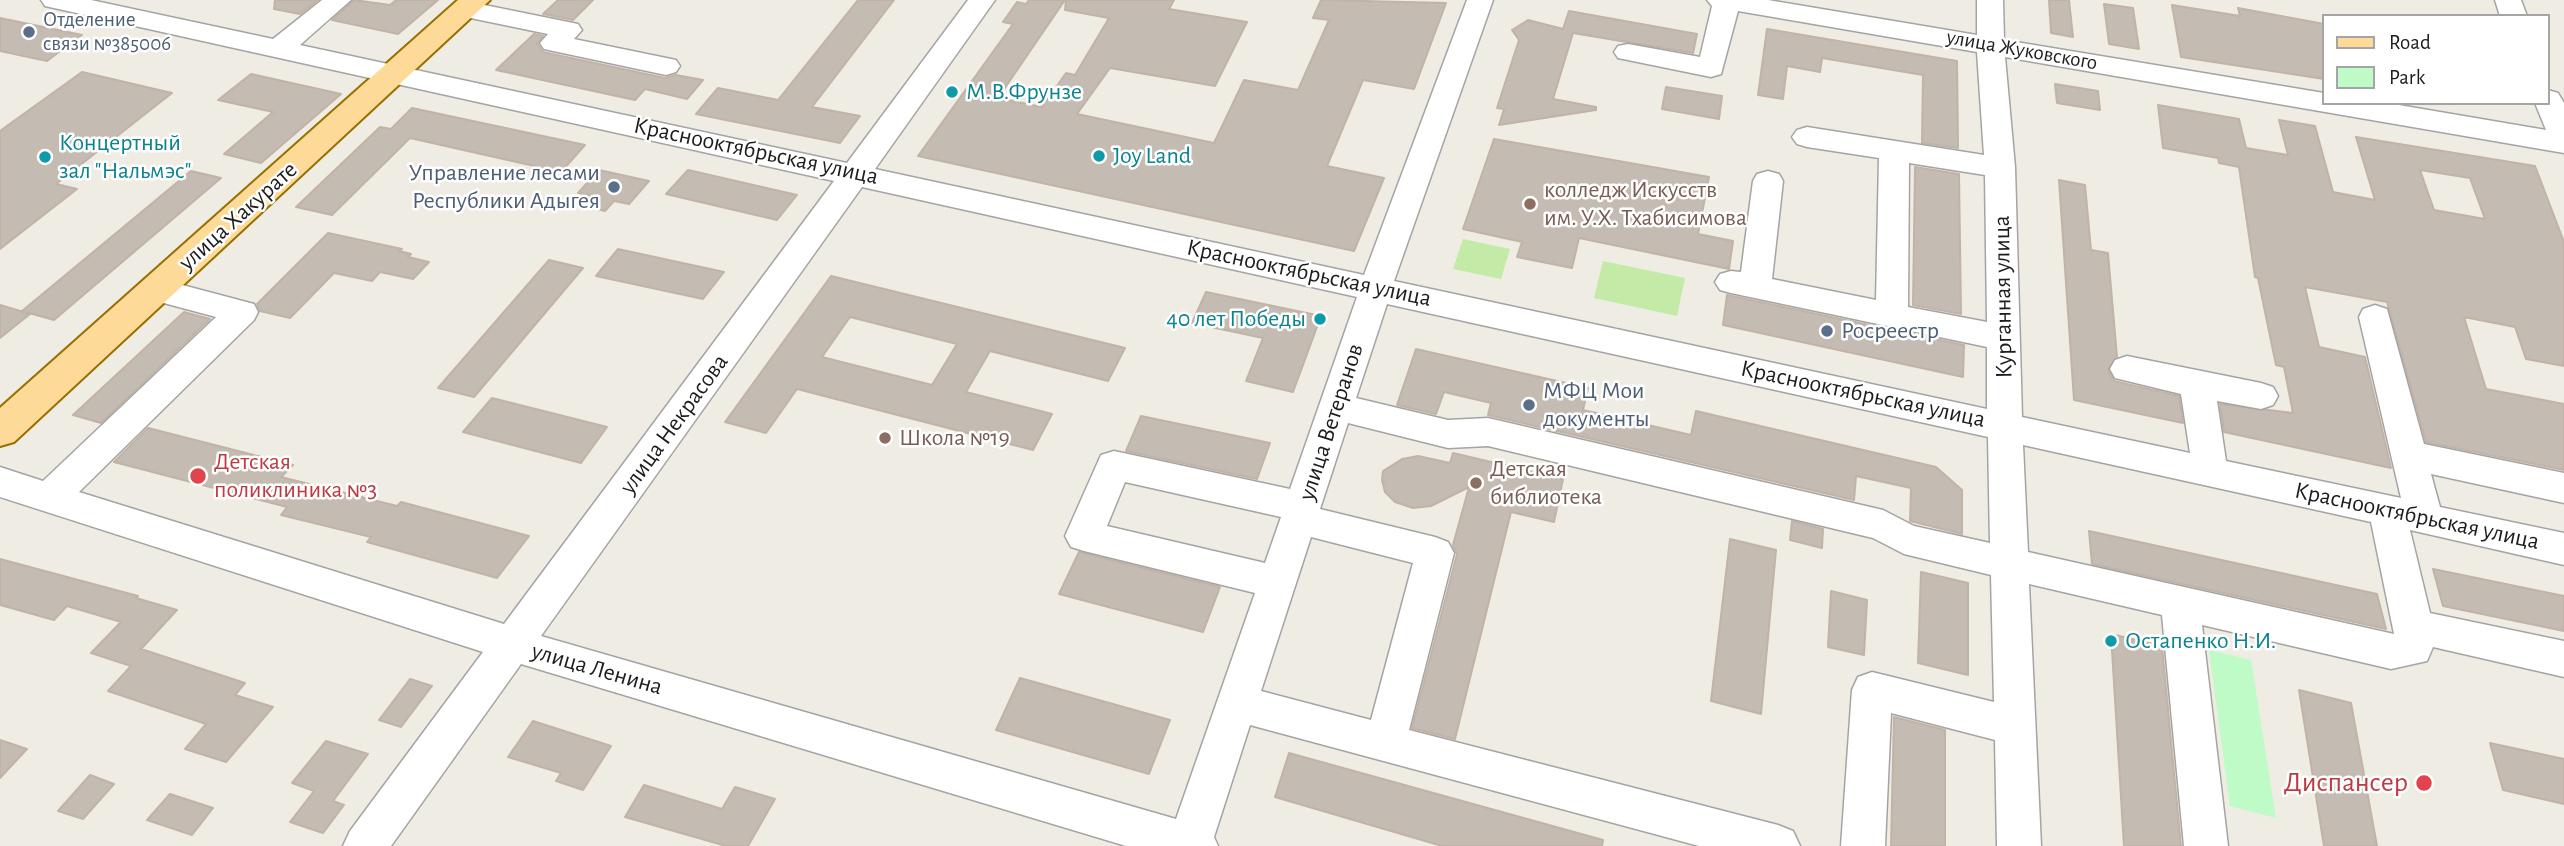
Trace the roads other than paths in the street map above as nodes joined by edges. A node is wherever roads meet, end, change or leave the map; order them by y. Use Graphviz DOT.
graph roads {
  1 [pos="54,0"];
  2 [pos="338,0"];
  3 [pos="982,0"];
  4 [pos="1480,0"];
  5 [pos="1990,0"];
  6 [pos="1723,1"];
  7 [pos="470,5"];
  8 [pos="1990,45"];
  9 [pos="279,48"];
  10 [pos="1628,52"];
  11 [pos="666,66"];
  12 [pos="397,72"];
  13 [pos="2322,102"];
  14 [pos="2550,104"];
  15 [pos="2344,105"];
  16 [pos="1807,137"];
  17 [pos="2564,141"];
  18 [pos="1894,150"];
  19 [pos="2000,167"];
  20 [pos="856,173"];
  21 [pos="1768,181"];
  22 [pos="1376,288"];
  23 [pos="156,290"];
  24 [pos="1892,316"];
  25 [pos="2375,317"];
  26 [pos="2003,338"];
  27 [pos="2127,369"];
  28 [pos="2197,384"];
  29 [pos="2261,396"];
  30 [pos="1336,407"];
  31 [pos="2005,425"];
  32 [pos="0,431"];
  33 [pos="2409,455"];
  34 [pos="2210,470"];
  35 [pos="0,482"];
  36 [pos="2564,488"];
  37 [pos="49,498"];
  38 [pos="2386,509"];
  39 [pos="1300,513"];
  40 [pos="2424,517"];
  41 [pos="2564,549"];
  42 [pos="2010,574"];
  43 [pos="1278,582"];
  44 [pos="2181,616"];
  45 [pos="2414,626"];
  46 [pos="514,645"];
  47 [pos="2564,659"];
  48 [pos="1237,703"];
  49 [pos="2015,726"];
  50 [pos="1385,743"];
  51 [pos="1191,845"];
  52 [pos="365,846"];
  53 [pos="1777,846"];
  54 [pos="1863,846"];
  55 [pos="2019,846"];
  56 [pos="2206,846"];
  1 -- 9 [label="street, Краснооктябрьская улица"];
  2 -- 9 [label="street"];
  3 -- 20 [label="street, улица Некрасова"];
  4 -- 22 [label="street, улица Ветеранов"];
  5 -- 8 [label="street, Курганная улица"];
  6 -- 8 [label="street, улица Жуковского"];
  6 -- 10 [label="street"];
  7 -- 11 [label="street"];
  7 -- 12 [label="main road, улица Хакурате"];
  8 -- 13 [label="street, улица Жуковского"];
  8 -- 19 [label="street, Курганная улица"];
  9 -- 12 [label="street, Краснооктябрьская улица"];
  12 -- 20 [label="street, Краснооктябрьская улица"];
  12 -- 23 [label="main road, улица Хакурате"];
  14 -- 17 [label="street"];
  15 -- 17 [label="street"];
  16 -- 18 [label="street"];
  18 -- 19 [label="street"];
  18 -- 24 [label="street"];
  19 -- 26 [label="street, Курганная улица"];
  20 -- 22 [label="street, Краснооктябрьская улица"];
  20 -- 46 [label="street, улица Некрасова"];
  21 -- 24 [label="street"];
  22 -- 30 [label="street, улица Ветеранов"];
  22 -- 31 [label="street, Краснооктябрьская улица"];
  23 -- 32 [label="main road, улица Хакурате"];
  23 -- 37 [label="street"];
  24 -- 26 [label="street"];
  25 -- 33 [label="street"];
  26 -- 31 [label="street, Курганная улица"];
  27 -- 28 [label="street"];
  28 -- 29 [label="street"];
  28 -- 34 [label="street"];
  30 -- 39 [label="street, улица Ветеранов"];
  30 -- 42 [label="street"];
  31 -- 34 [label="street, Краснооктябрьская улица"];
  31 -- 42 [label="street, Курганная улица"];
  33 -- 36 [label="street"];
  33 -- 40 [label="street"];
  34 -- 38 [label="street, Краснооктябрьская улица"];
  35 -- 37 [label="street, улица Ленина"];
  37 -- 46 [label="street, улица Ленина"];
  38 -- 40 [label="street, Краснооктябрьская улица"];
  38 -- 45 [label="street"];
  39 -- 43 [label="street, улица Ветеранов"];
  39 -- 43 [label="street"];
  39 -- 50 [label="street"];
  40 -- 41 [label="street, Краснооктябрьская улица"];
  42 -- 44 [label="street"];
  42 -- 49 [label="street, Курганная улица"];
  43 -- 48 [label="street, улица Ветеранов"];
  44 -- 45 [label="street"];
  44 -- 56 [label="street"];
  45 -- 47 [label="street"];
  46 -- 51 [label="street, улица Ленина"];
  46 -- 52 [label="street, улица Некрасова"];
  48 -- 50 [label="street"];
  48 -- 51 [label="street, улица Ветеранов"];
  49 -- 54 [label="street"];
  49 -- 55 [label="street, Курганная улица"];
  50 -- 53 [label="street"];
}
